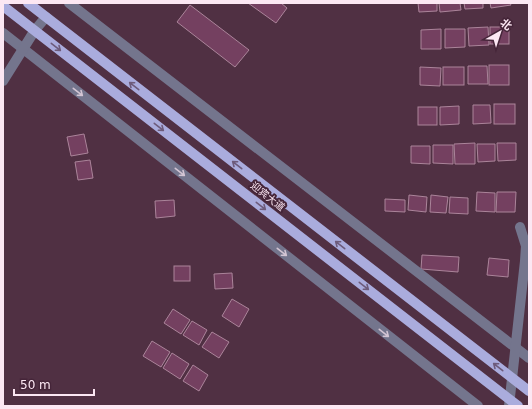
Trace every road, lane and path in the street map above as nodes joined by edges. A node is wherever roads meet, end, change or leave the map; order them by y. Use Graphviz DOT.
graph roads {
  1 [pos="28,3"];
  2 [pos="69,3"];
  3 [pos="3,6"];
  4 [pos="46,17"];
  5 [pos="35,30"];
  6 [pos="3,33"];
  7 [pos="23,49"];
  8 [pos="3,81"];
  9 [pos="520,227"];
  10 [pos="516,348"];
  11 [pos="529,358"];
  12 [pos="513,378"];
  13 [pos="529,391"];
  14 [pos="512,404"];
  15 [pos="478,406"];
  1 -- 4 [label="main road, 迎宾大道"];
  2 -- 10 [label="street"];
  3 -- 5 [label="main road, 迎宾大道"];
  4 -- 5 [label="street"];
  12 -- 4 [label="main road, 迎宾大道, one-way"];
  5 -- 7 [label="street"];
  5 -- 14 [label="main road, 迎宾大道, one-way"];
  6 -- 7 [label="street"];
  7 -- 8 [label="street"];
  7 -- 15 [label="street, one-way"];
  9 -- 10 [label="street"];
  10 -- 11 [label="street"];
  10 -- 12 [label="street"];
  12 -- 13 [label="main road, 迎宾大道"];
  12 -- 14 [label="street"];
}
